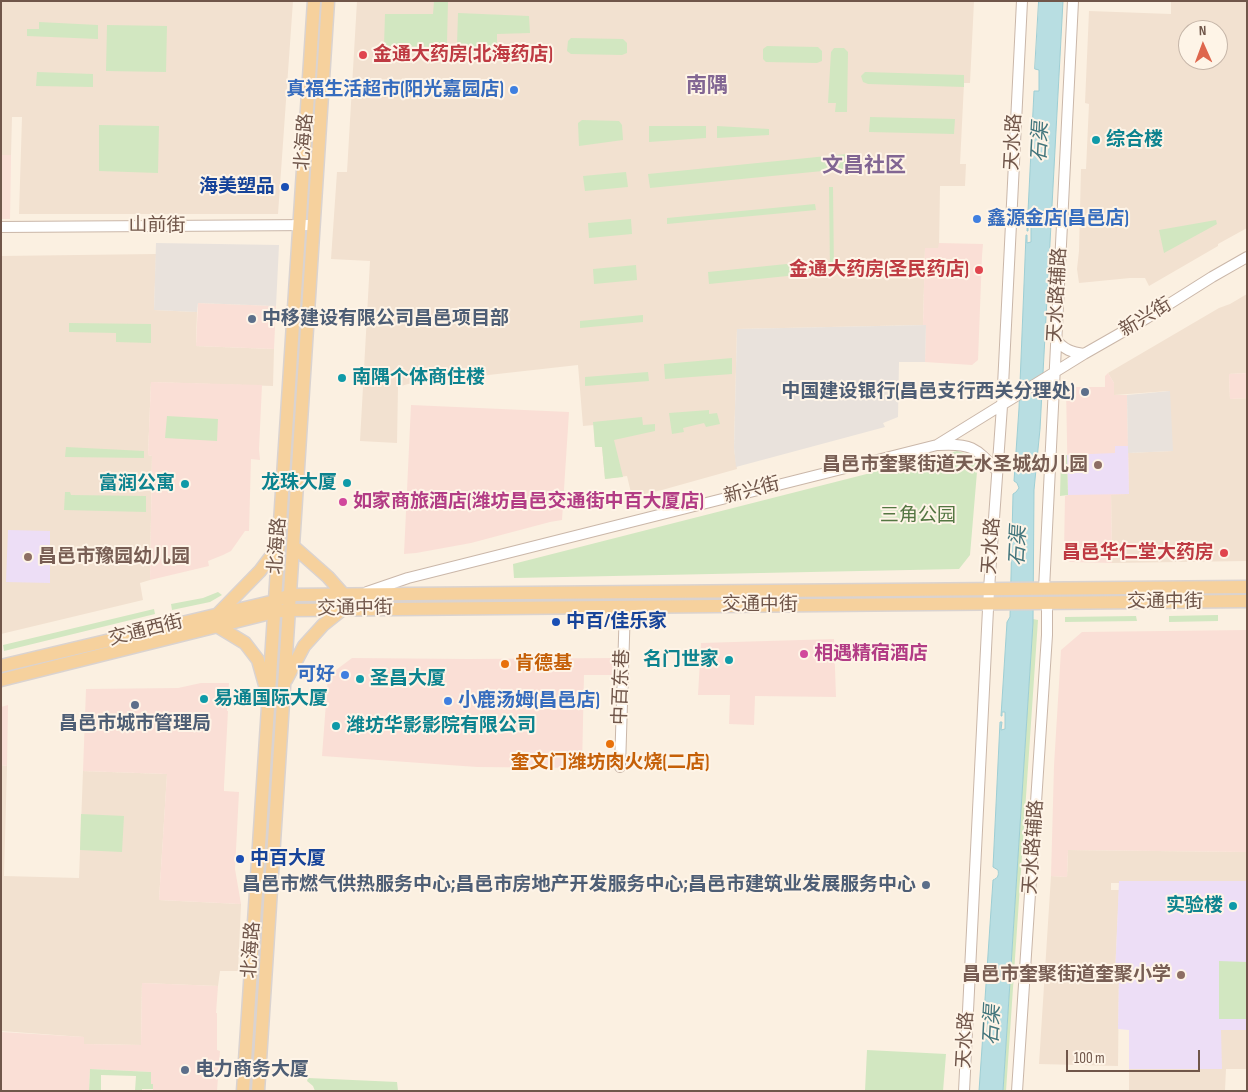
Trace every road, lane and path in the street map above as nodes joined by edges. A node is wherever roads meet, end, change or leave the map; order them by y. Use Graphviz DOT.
graph roads {
  1 [pos="314,1"];
  2 [pos="328,1"];
  3 [pos="1022,1"];
  4 [pos="1073,1"];
  5 [pos="314,225"];
  6 [pos="299,226"];
  7 [pos="1,227"];
  8 [pos="1247,257"];
  9 [pos="1056,340"];
  10 [pos="1084,354"];
  11 [pos="1050,375"];
  12 [pos="1002,406"];
  13 [pos="937,445"];
  14 [pos="997,470"];
  15 [pos="293,546"];
  16 [pos="278,547"];
  17 [pos="1247,587"];
  18 [pos="989,589"];
  19 [pos="1040,589"];
  20 [pos="361,594"];
  21 [pos="290,595"];
  22 [pos="344,595"];
  23 [pos="1247,601"];
  24 [pos="988,603"];
  25 [pos="1041,603"];
  26 [pos="274,606"];
  27 [pos="625,606"];
  28 [pos="343,609"];
  29 [pos="289,610"];
  30 [pos="218,620"];
  31 [pos="1,666"];
  32 [pos="1,680"];
  33 [pos="284,685"];
  34 [pos="268,696"];
  35 [pos="620,767"];
  36 [pos="243,1091"];
  37 [pos="258,1091"];
  38 [pos="964,1091"];
  39 [pos="1018,1091"];
  1 -- 6 [label="main road, 北海路"];
  2 -- 5 [label="main road, 北海路"];
  3 -- 12 [label="street, 天水路"];
  4 -- 9 [label="street, 天水路辅路"];
  5 -- 6 [label="street, 山前街"];
  5 -- 15 [label="main road, 北海路"];
  6 -- 7 [label="street, 山前街"];
  6 -- 16 [label="main road, 北海路"];
  8 -- 10 [label="street, 新兴街"];
  9 -- 10 [label="street"];
  9 -- 11 [label="street, 天水路辅路"];
  10 -- 11 [label="street, 新兴街"];
  11 -- 12 [label="street, 新兴街"];
  11 -- 19 [label="street, 天水路辅路"];
  12 -- 13 [label="street, 新兴街"];
  12 -- 14 [label="street, 天水路"];
  13 -- 14 [label="street"];
  13 -- 20 [label="street, 新兴街"];
  14 -- 18 [label="street, 天水路"];
  15 -- 21 [label="main road, 北海路"];
  15 -- 22 [label="main road"];
  16 -- 26 [label="main road, 北海路"];
  16 -- 30 [label="main road"];
  17 -- 19 [label="main road, 交通中街"];
  18 -- 19 [label="main road, 交通中街"];
  18 -- 20 [label="main road, 交通中街"];
  18 -- 24 [label="street, 天水路"];
  20 -- 22 [label="main road, 交通中街"];
  21 -- 22 [label="main road, 交通中街"];
  21 -- 26 [label="main road, 交通西街"];
  21 -- 29 [label="main road, 北海路"];
  23 -- 25 [label="main road, 交通中街"];
  24 -- 25 [label="main road, 交通中街"];
  24 -- 27 [label="main road, 交通中街"];
  24 -- 38 [label="street, 天水路"];
  25 -- 39 [label="street, 天水路辅路"];
  26 -- 29 [label="main road, 交通中街"];
  26 -- 30 [label="main road, 交通西街"];
  26 -- 34 [label="main road, 北海路"];
  27 -- 28 [label="main road, 交通中街"];
  27 -- 35 [label="street, 中百东巷"];
  28 -- 29 [label="main road, 交通中街"];
  28 -- 33 [label="main road"];
  29 -- 33 [label="main road, 北海路"];
  30 -- 31 [label="main road, 交通西街"];
  30 -- 32 [label="main road, 交通西街"];
  30 -- 34 [label="main road"];
  33 -- 37 [label="main road, 北海路"];
  34 -- 36 [label="main road, 北海路"];
}
